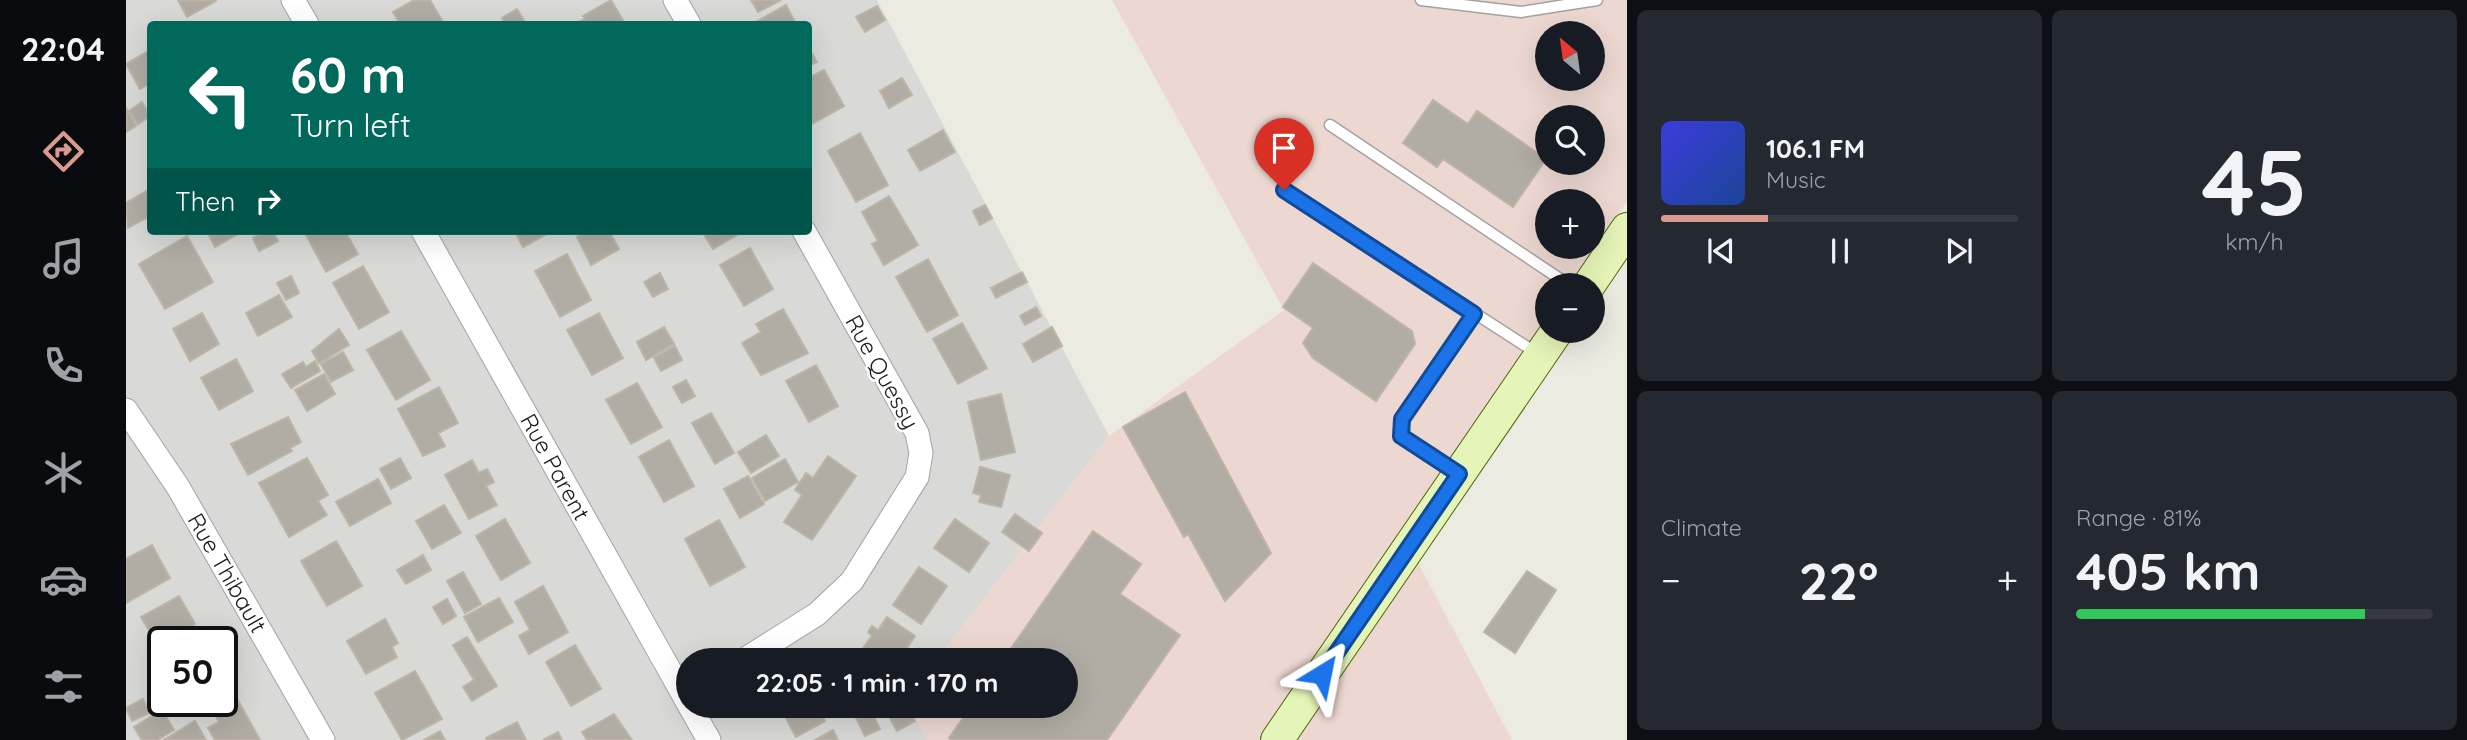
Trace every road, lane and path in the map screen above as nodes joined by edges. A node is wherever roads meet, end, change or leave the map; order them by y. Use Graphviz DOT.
graph roads {
  1 [pos="293,0"];
  2 [pos="675,0"];
  3 [pos="1421,0"];
  4 [pos="1597,0"];
  5 [pos="305,21"];
  6 [pos="687,21"];
  7 [pos="1330,125"];
  8 [pos="1284,190"];
  9 [pos="1627,229"];
  10 [pos="425,235"];
  11 [pos="806,235"];
  12 [pos="1551,273"];
  13 [pos="1596,273"];
  14 [pos="1474,314"];
  15 [pos="1535,338"];
  16 [pos="1549,343"];
  17 [pos="126,410"];
  18 [pos="1459,474"];
  19 [pos="763,648"];
  20 [pos="676,680"];
  21 [pos="697,718"];
  22 [pos="323,740"];
  23 [pos="709,740"];
  24 [pos="1277,740"];
  1 -- 5 [label="street"];
  2 -- 6 [label="street"];
  3 -- 4 [label="lane"];
  7 -- 12 [label="lane"];
  8 -- 14 [label="lane"];
  9 -- 13 [label="main road"];
  10 -- 20 [label="street, Rue Parent"];
  11 -- 19 [label="street, Rue Quessy"];
  14 -- 15 [label="lane"];
  14 -- 18 [label="lane"];
  16 -- 18 [label="main road"];
  17 -- 22 [label="street, Rue Thibault"];
  18 -- 24 [label="main road"];
  21 -- 23 [label="street, Rue Parent"];
}
